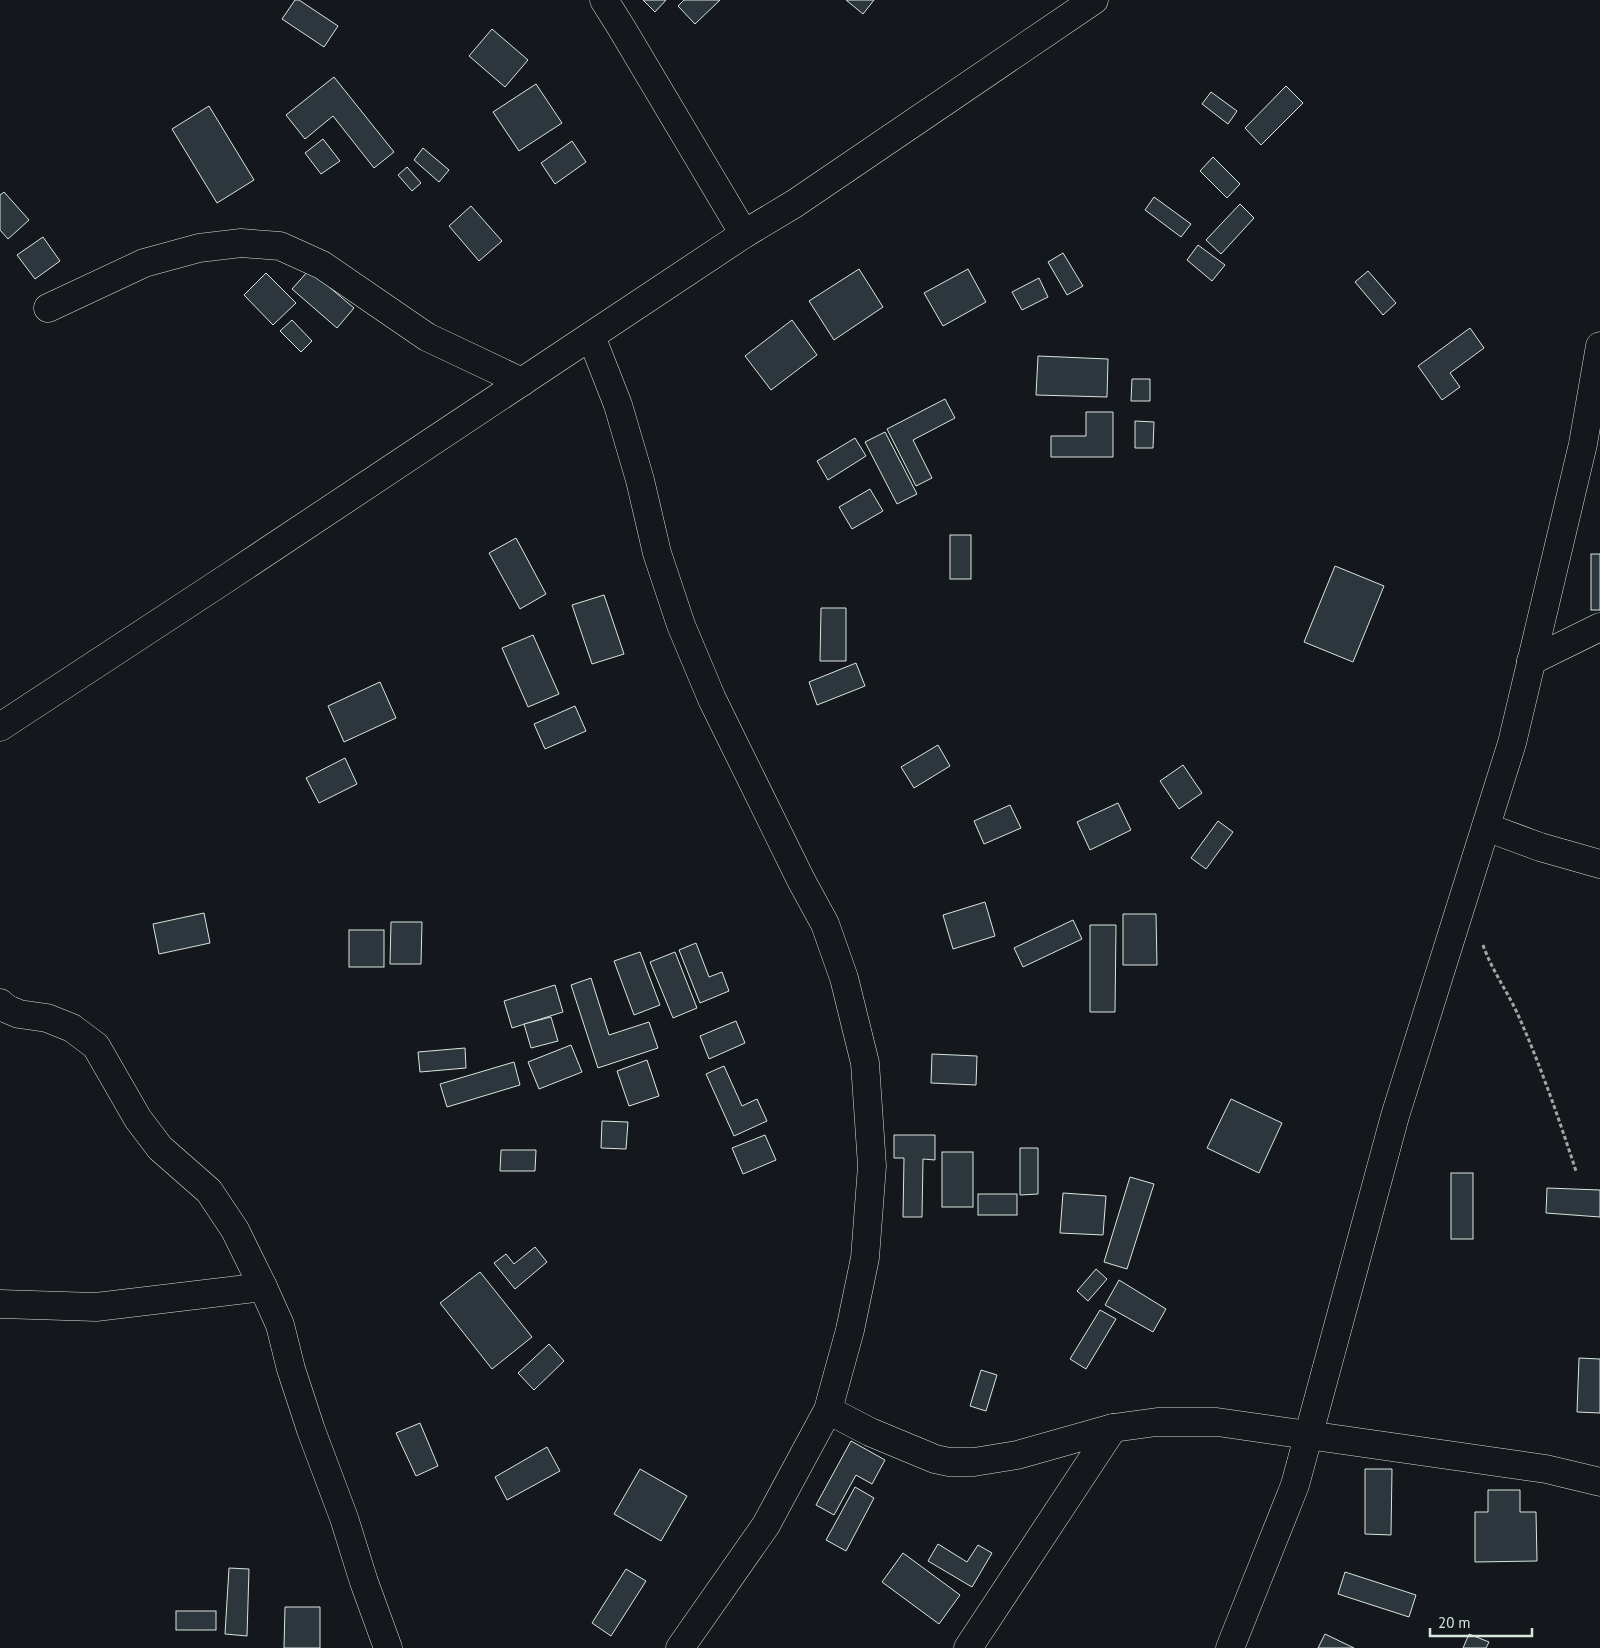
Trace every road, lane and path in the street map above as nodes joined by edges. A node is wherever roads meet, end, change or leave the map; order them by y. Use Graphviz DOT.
graph roads {
  1 [pos="604,0"];
  2 [pos="1094,0"];
  3 [pos="744,234"];
  4 [pos="48,308"];
  5 [pos="592,336"];
  6 [pos="1600,346"];
  7 [pos="522,382"];
  8 [pos="1600,412"];
  9 [pos="1583,444"];
  10 [pos="1600,627"];
  11 [pos="1531,661"];
  12 [pos="0,727"];
  13 [pos="1486,827"];
  14 [pos="1600,864"];
  15 [pos="1483,944"];
  16 [pos="0,1003"];
  17 [pos="1576,1172"];
  18 [pos="264,1287"];
  19 [pos="0,1304"];
  20 [pos="828,1410"];
  21 [pos="1113,1428"];
  22 [pos="1309,1434"];
  23 [pos="1600,1482"];
  24 [pos="388,1648"];
  25 [pos="680,1648"];
  26 [pos="968,1648"];
  27 [pos="1230,1648"];
  1 -- 3 [label="street"];
  2 -- 3 [label="street"];
  3 -- 5 [label="street"];
  4 -- 7 [label="street"];
  5 -- 7 [label="street"];
  5 -- 20 [label="street"];
  6 -- 9 [label="street"];
  7 -- 12 [label="street"];
  8 -- 9 [label="street"];
  9 -- 11 [label="street"];
  10 -- 11 [label="street"];
  11 -- 13 [label="street"];
  13 -- 14 [label="street"];
  13 -- 22 [label="street"];
  15 -- 17 [label="path"];
  16 -- 18 [label="street"];
  18 -- 19 [label="street"];
  18 -- 24 [label="street"];
  20 -- 21 [label="street"];
  20 -- 25 [label="street"];
  21 -- 22 [label="street"];
  21 -- 26 [label="street"];
  22 -- 23 [label="street"];
  22 -- 27 [label="street"];
}
